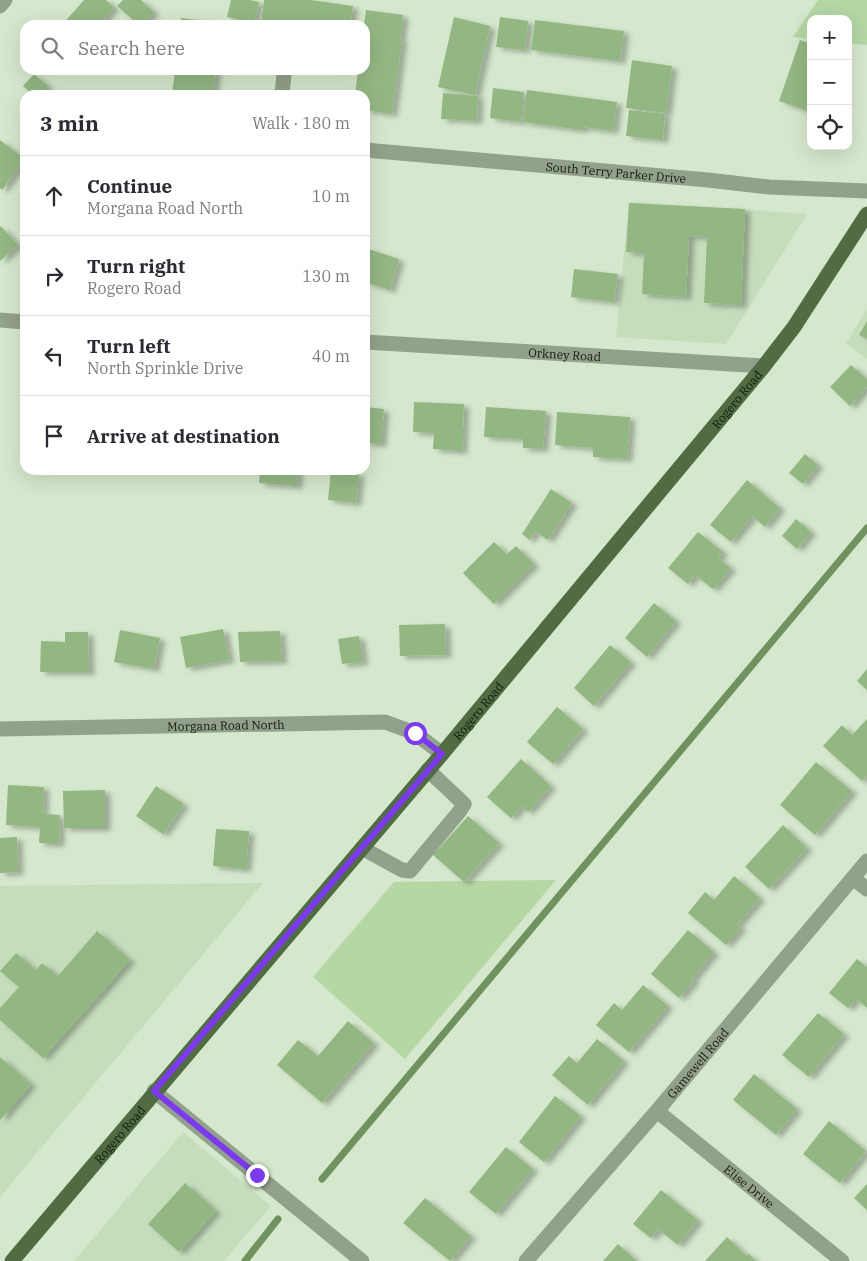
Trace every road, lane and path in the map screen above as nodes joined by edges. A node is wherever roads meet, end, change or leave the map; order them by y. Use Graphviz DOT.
graph roads {
  1 [pos="5,0"];
  2 [pos="0,6"];
  3 [pos="284,75"];
  4 [pos="282,90"];
  5 [pos="370,150"];
  6 [pos="867,191"];
  7 [pos="867,214"];
  8 [pos="0,320"];
  9 [pos="20,322"];
  10 [pos="370,342"];
  11 [pos="764,366"];
  12 [pos="0,728"];
  13 [pos="442,754"];
  14 [pos="428,770"];
  15 [pos="362,848"];
  16 [pos="867,861"];
  17 [pos="853,878"];
  18 [pos="867,889"];
  19 [pos="154,1091"];
  20 [pos="657,1111"];
  21 [pos="12,1261"];
  22 [pos="362,1261"];
  23 [pos="526,1261"];
  24 [pos="842,1261"];
  1 -- 2 [label="street"];
  3 -- 4 [label="street"];
  5 -- 6 [label="street, South Terry Parker Drive"];
  7 -- 11 [label="main road, Rogero Road"];
  8 -- 9 [label="street"];
  10 -- 11 [label="street, Orkney Road"];
  11 -- 13 [label="main road, Rogero Road"];
  12 -- 13 [label="street, Morgana Road North"];
  13 -- 14 [label="main road, Rogero Road"];
  14 -- 15 [label="main road, Rogero Road"];
  14 -- 15 [label="street"];
  15 -- 19 [label="main road, Rogero Road"];
  16 -- 17 [label="street, Gamewell Road"];
  17 -- 18 [label="street"];
  17 -- 20 [label="street, Gamewell Road"];
  19 -- 21 [label="main road, Rogero Road"];
  19 -- 22 [label="street"];
  20 -- 23 [label="street, Gamewell Road"];
  20 -- 24 [label="street, Elise Drive"];
}
